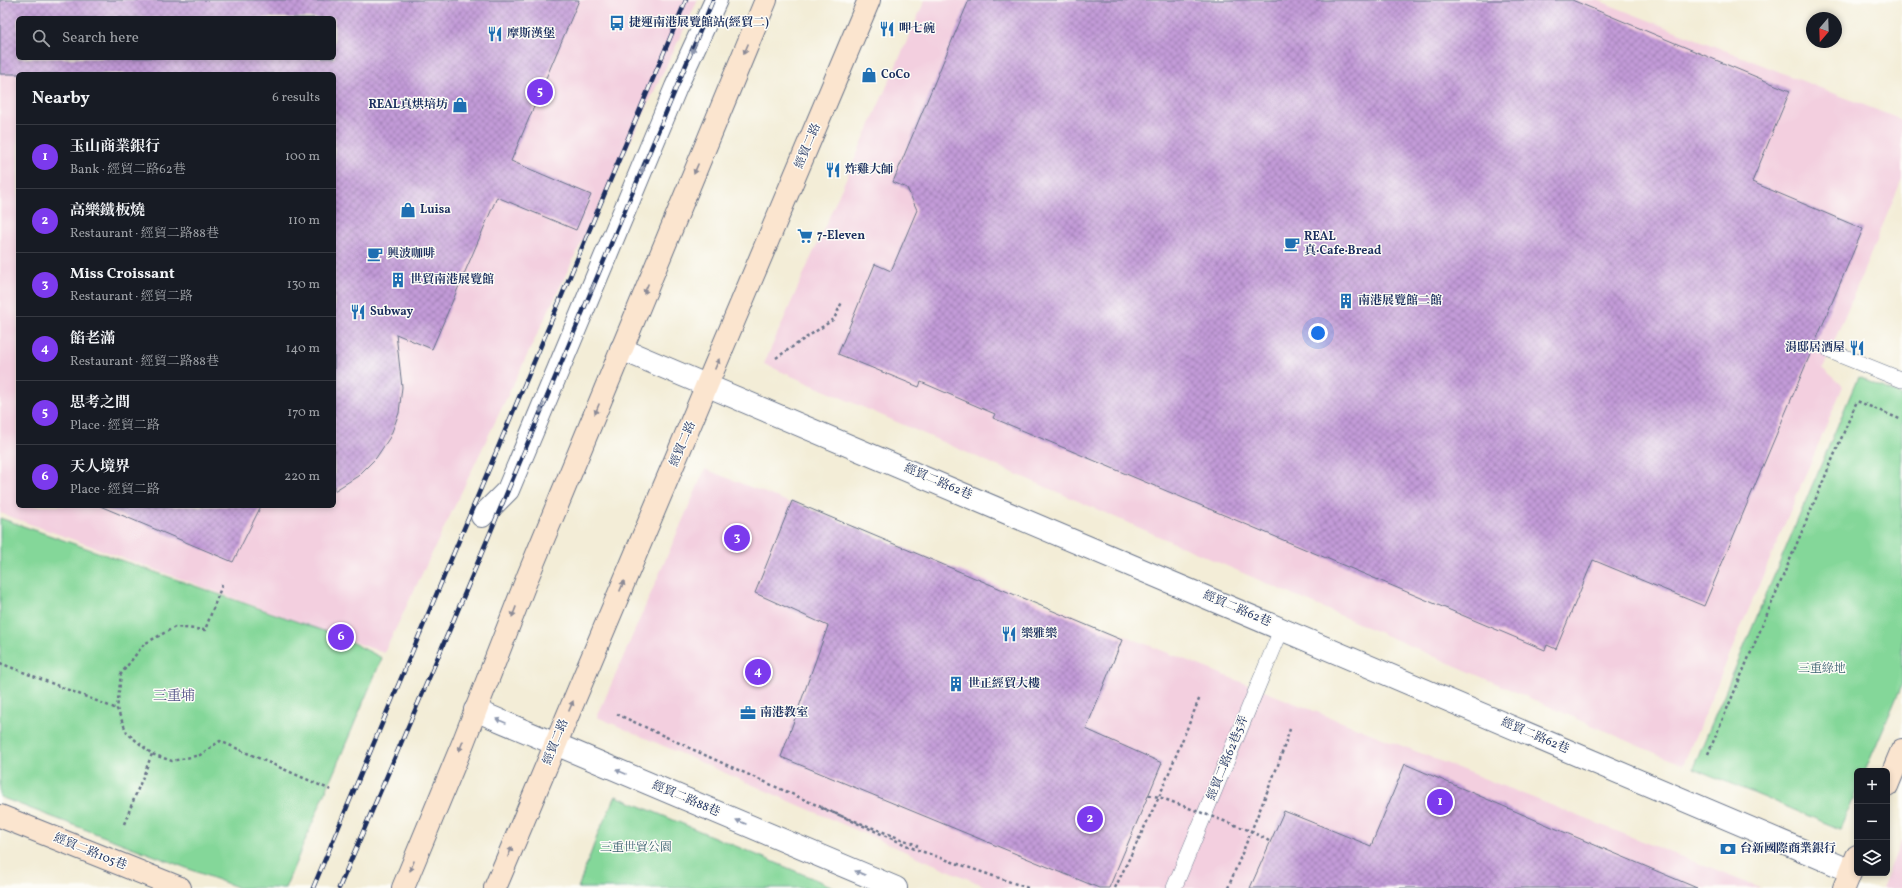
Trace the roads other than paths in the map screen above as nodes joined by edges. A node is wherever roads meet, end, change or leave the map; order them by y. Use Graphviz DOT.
graph roads {
  1 [pos="716,0"];
  2 [pos="766,0"];
  3 [pos="869,0"];
  4 [pos="622,349"];
  5 [pos="1830,351"];
  6 [pos="1902,380"];
  7 [pos="708,386"];
  8 [pos="482,516"];
  9 [pos="1282,628"];
  10 [pos="475,710"];
  11 [pos="556,744"];
  12 [pos="1902,750"];
  13 [pos="1890,779"];
  14 [pos="0,816"];
  15 [pos="1851,872"];
  16 [pos="180,888"];
  17 [pos="403,888"];
  18 [pos="495,888"];
  19 [pos="896,888"];
  20 [pos="1174,888"];
  1 -- 8 [label="street, one-way"];
  2 -- 4 [label="main road, one-way"];
  7 -- 3 [label="main road, 經貿二路, one-way"];
  4 -- 7 [label="street, 經貿二路62巷"];
  4 -- 10 [label="main road, one-way"];
  5 -- 6 [label="lane"];
  7 -- 9 [label="street, 經貿二路62巷"];
  11 -- 7 [label="main road, 經貿二路, one-way"];
  9 -- 15 [label="street, 經貿二路62巷"];
  9 -- 20 [label="lane, 經貿二路62巷5弄"];
  11 -- 10 [label="street, 經貿二路88巷, one-way"];
  10 -- 17 [label="main road, one-way"];
  18 -- 11 [label="main road, 經貿二路, one-way"];
  19 -- 11 [label="street, 經貿二路88巷, one-way"];
  12 -- 13 [label="main road"];
  14 -- 16 [label="main road, 經貿二路105巷"];
}
